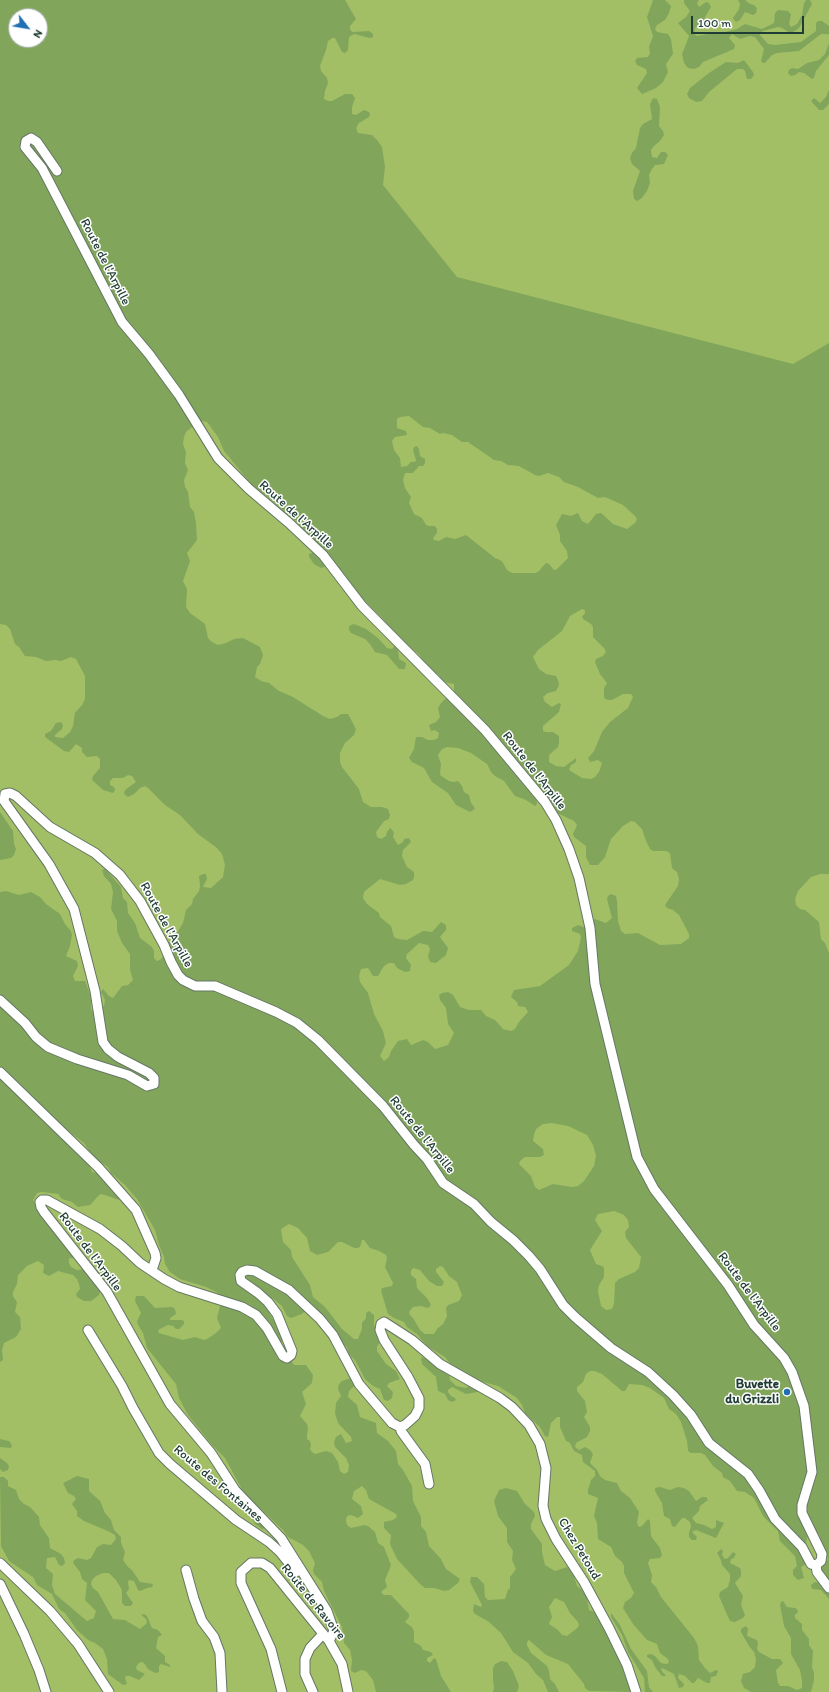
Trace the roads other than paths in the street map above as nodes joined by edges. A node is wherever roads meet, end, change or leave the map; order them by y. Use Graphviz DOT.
graph roads {
  1 [pos="57,171"];
  2 [pos="0,1000"];
  3 [pos="0,1072"];
  4 [pos="152,1270"];
  5 [pos="88,1330"];
  6 [pos="400,1427"];
  7 [pos="429,1484"];
  8 [pos="0,1563"];
  9 [pos="816,1566"];
  10 [pos="186,1570"];
  11 [pos="310,1583"];
  12 [pos="0,1584"];
  13 [pos="829,1588"];
  14 [pos="326,1638"];
  15 [pos="46,1692"];
  16 [pos="109,1692"];
  17 [pos="222,1692"];
  18 [pos="282,1692"];
  19 [pos="313,1692"];
  20 [pos="348,1692"];
  21 [pos="636,1692"];
  1 -- 9 [label="street, Route de l'Arpille"];
  2 -- 9 [label="street, Route de l'Arpille"];
  3 -- 4 [label="street"];
  4 -- 6 [label="street"];
  4 -- 11 [label="street, Route de l'Arpille"];
  5 -- 11 [label="street, Route des Fontaines"];
  6 -- 7 [label="street"];
  6 -- 21 [label="street, Chez Petoud"];
  8 -- 16 [label="street"];
  9 -- 13 [label="street"];
  10 -- 17 [label="street"];
  11 -- 14 [label="street, Route de l'Arpille"];
  12 -- 15 [label="street"];
  14 -- 18 [label="street, Route de Ravoire"];
  14 -- 19 [label="street"];
  14 -- 20 [label="street, Route de Ravoire"];
}
